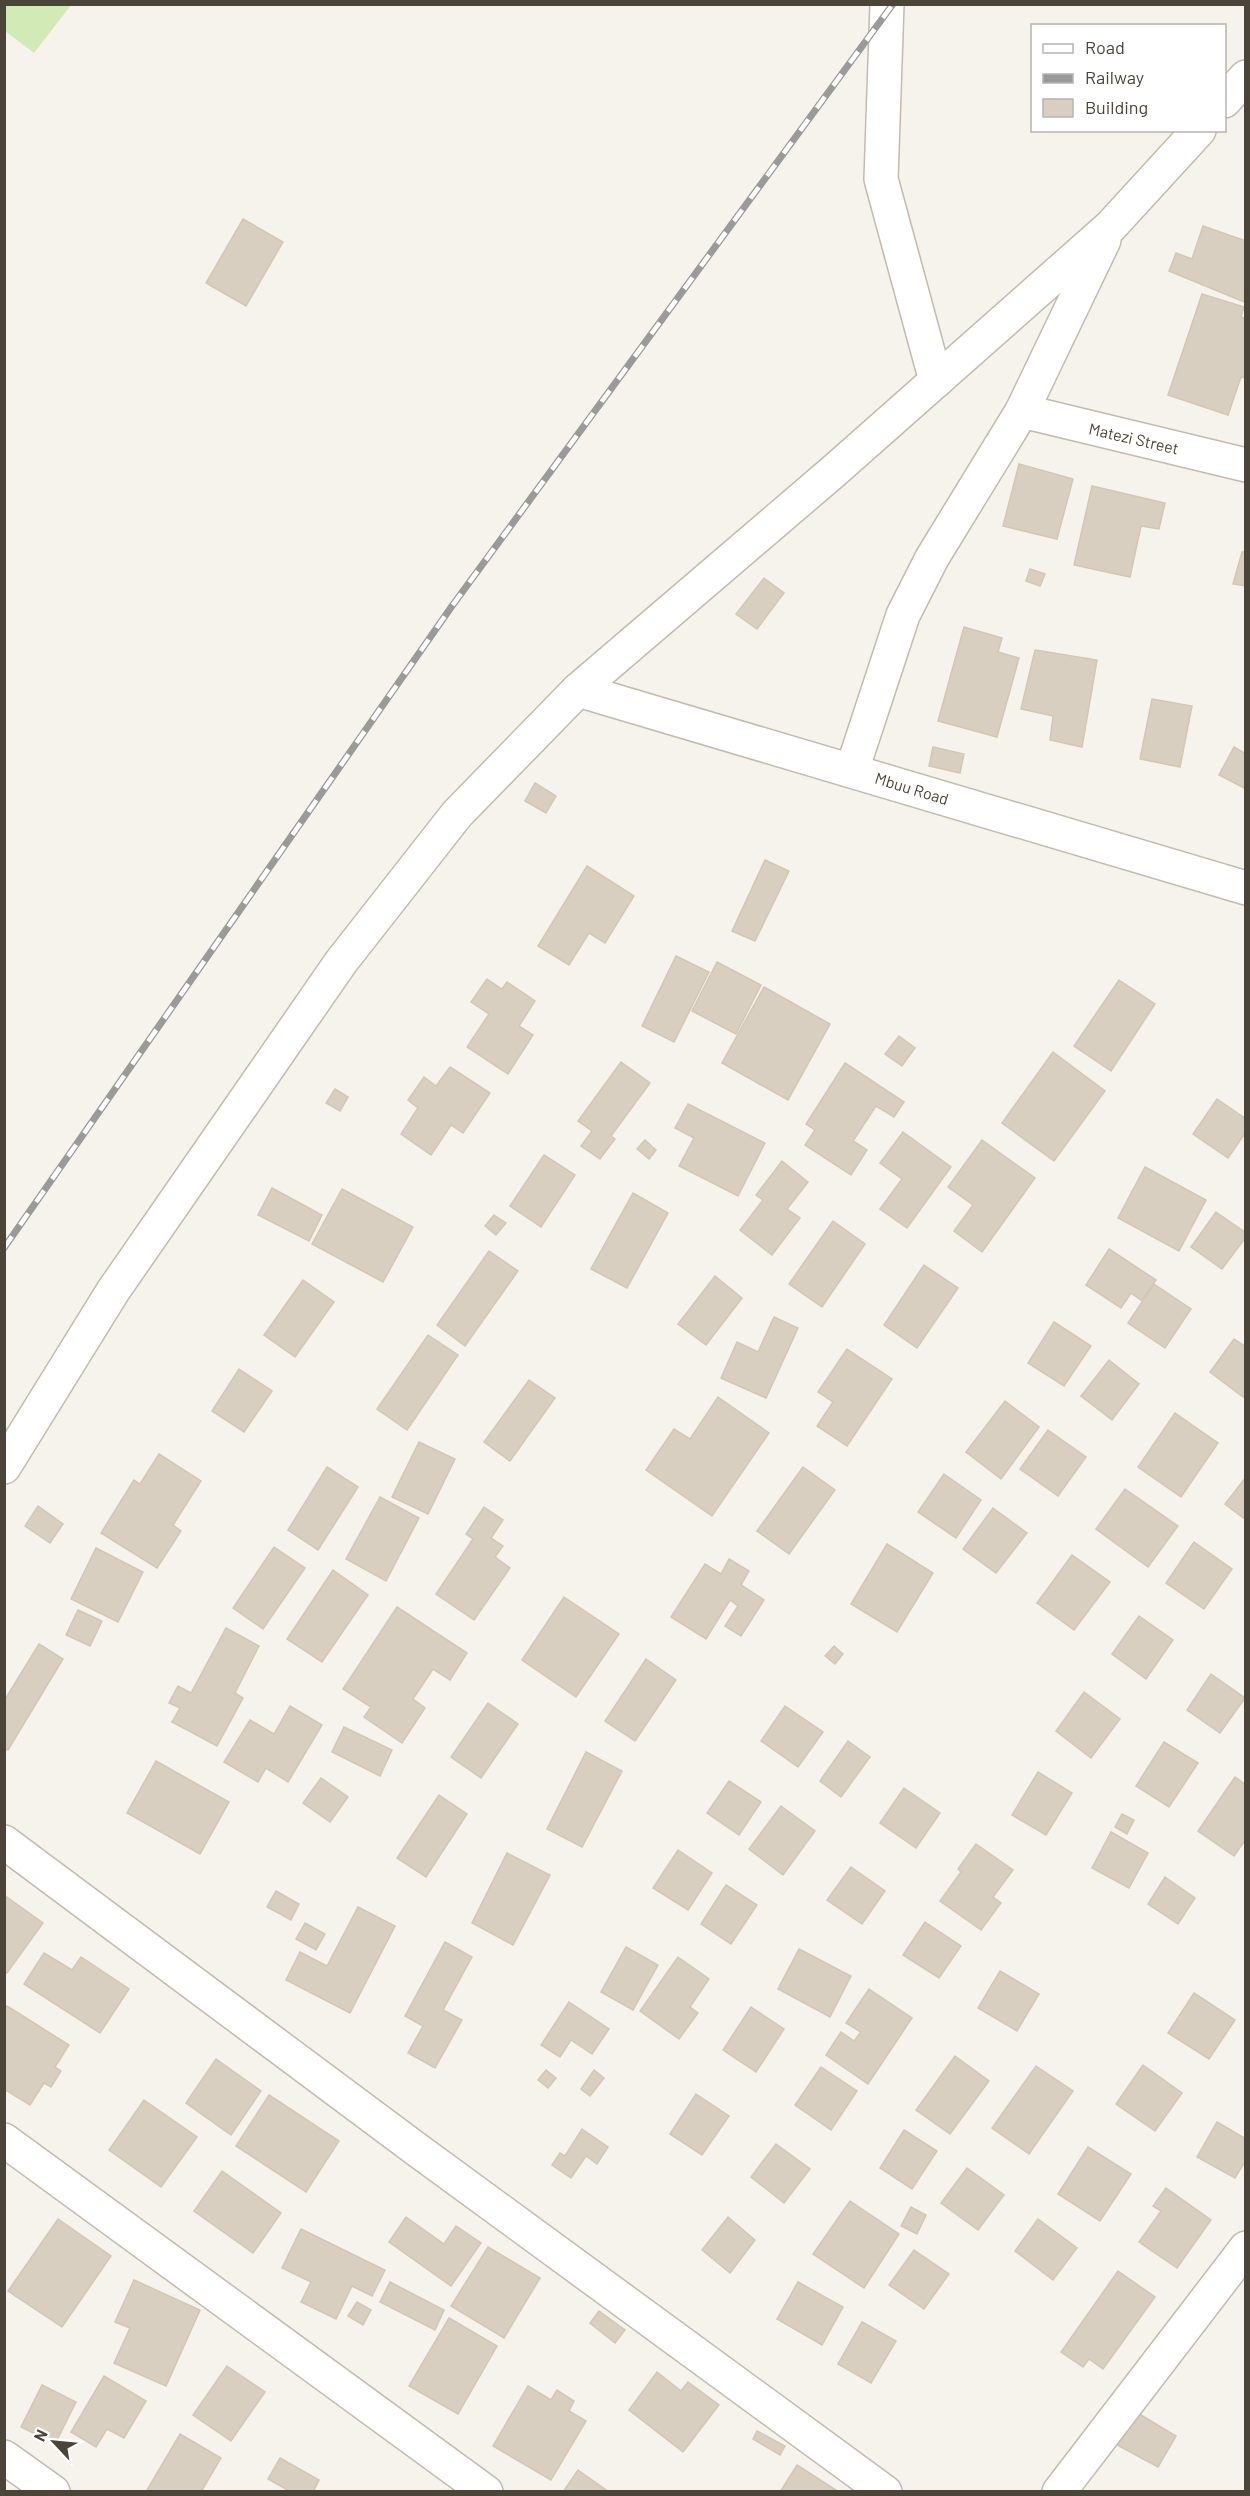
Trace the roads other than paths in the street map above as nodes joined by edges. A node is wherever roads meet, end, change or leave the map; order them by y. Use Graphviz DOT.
graph roads {
  1 [pos="887,4"];
  2 [pos="1245,77"];
  3 [pos="1226,99"];
  4 [pos="1197,132"];
  5 [pos="1111,226"];
  6 [pos="936,381"];
  7 [pos="1022,411"];
  8 [pos="1245,465"];
  9 [pos="578,690"];
  10 [pos="852,770"];
  11 [pos="1245,888"];
  12 [pos="4,1467"];
  13 [pos="4,1842"];
  14 [pos="4,2140"];
  15 [pos="1245,2248"];
  16 [pos="4,2457"];
  17 [pos="53,2492"];
  18 [pos="486,2492"];
  19 [pos="885,2492"];
  20 [pos="1059,2492"];
  1 -- 6 [label="street"];
  2 -- 3 [label="street"];
  4 -- 5 [label="street"];
  5 -- 6 [label="street"];
  5 -- 7 [label="street"];
  6 -- 9 [label="street"];
  7 -- 8 [label="street, Matezi Street"];
  7 -- 10 [label="street"];
  9 -- 10 [label="street, Mbuu Road"];
  9 -- 12 [label="street"];
  10 -- 11 [label="street, Mbuu Road"];
  13 -- 19 [label="street"];
  14 -- 18 [label="street"];
  15 -- 20 [label="street"];
  16 -- 17 [label="street"];
}
